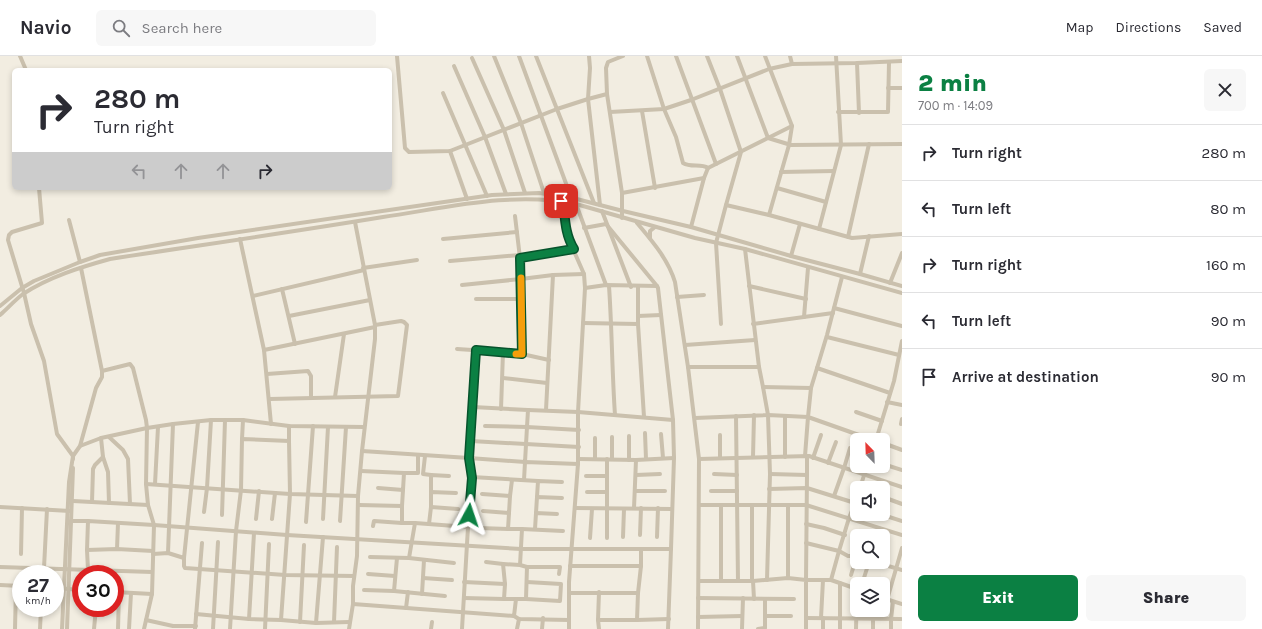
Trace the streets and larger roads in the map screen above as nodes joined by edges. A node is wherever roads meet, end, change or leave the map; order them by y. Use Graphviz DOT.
graph roads {
  1 [pos="20,56"];
  2 [pos="397,56"];
  3 [pos="494,56"];
  4 [pos="519,56"];
  5 [pos="536,56"];
  6 [pos="589,56"];
  7 [pos="623,56"];
  8 [pos="647,56"];
  9 [pos="676,56"];
  10 [pos="707,56"];
  11 [pos="737,56"];
  12 [pos="765,56"];
  13 [pos="790,56"];
  14 [pos="836,56"];
  15 [pos="870,56"];
  16 [pos="472,58"];
  17 [pos="902,61"];
  18 [pos="870,62"];
  19 [pos="889,62"];
  20 [pos="836,63"];
  21 [pos="857,63"];
  22 [pos="792,64"];
  23 [pos="454,66"];
  24 [pos="25,68"];
  25 [pos="769,69"];
  26 [pos="746,79"];
  27 [pos="888,88"];
  28 [pos="902,88"];
  29 [pos="720,89"];
  30 [pos="443,93"];
  31 [pos="607,94"];
  32 [pos="588,98"];
  33 [pos="691,100"];
  34 [pos="557,109"];
  35 [pos="664,109"];
  36 [pos="642,111"];
  37 [pos="610,112"];
  38 [pos="838,112"];
  39 [pos="859,113"];
  40 [pos="540,116"];
  41 [pos="521,123"];
  42 [pos="792,126"];
  43 [pos="504,130"];
  44 [pos="485,137"];
  45 [pos="768,138"];
  46 [pos="789,144"];
  47 [pos="869,144"];
  48 [pos="902,144"];
  49 [pos="466,145"];
  50 [pos="840,145"];
  51 [pos="450,152"];
  52 [pos="741,152"];
  53 [pos="716,164"];
  54 [pos="708,168"];
  55 [pos="834,171"];
  56 [pos="781,172"];
  57 [pos="704,178"];
  58 [pos="655,188"];
  59 [pos="776,188"];
  60 [pos="39,190"];
  61 [pos="525,193"];
  62 [pos="544,193"];
  63 [pos="622,193"];
  64 [pos="506,194"];
  65 [pos="487,196"];
  66 [pos="571,197"];
  67 [pos="467,199"];
  68 [pos="563,201"];
  69 [pos="826,202"];
  70 [pos="594,203"];
  71 [pos="576,204"];
  72 [pos="600,205"];
  73 [pos="726,205"];
  74 [pos="602,211"];
  75 [pos="623,211"];
  76 [pos="769,215"];
  77 [pos="514,216"];
  78 [pos="622,218"];
  79 [pos="69,220"];
  80 [pos="355,222"];
  81 [pos="637,222"];
  82 [pos="606,224"];
  83 [pos="800,224"];
  84 [pos="655,227"];
  85 [pos="691,227"];
  86 [pos="584,228"];
  87 [pos="820,229"];
  88 [pos="517,232"];
  89 [pos="902,234"];
  90 [pos="717,236"];
  91 [pos="869,236"];
  92 [pos="848,237"];
  93 [pos="240,239"];
  94 [pos="443,239"];
  95 [pos="650,239"];
  96 [pos="716,243"];
  97 [pos="574,249"];
  98 [pos="745,249"];
  99 [pos="902,253"];
  100 [pos="791,256"];
  101 [pos="520,257"];
  102 [pos="417,260"];
  103 [pos="900,260"];
  104 [pos="450,261"];
  105 [pos="80,262"];
  106 [pos="81,268"];
  107 [pos="808,268"];
  108 [pos="364,269"];
  109 [pos="584,274"];
  110 [pos="860,274"];
  111 [pos="553,275"];
  112 [pos="842,277"];
  113 [pos="521,279"];
  114 [pos="890,283"];
  115 [pos="462,285"];
  116 [pos="607,285"];
  117 [pos="656,286"];
  118 [pos="749,286"];
  119 [pos="902,286"];
  120 [pos="631,287"];
  121 [pos="638,287"];
  122 [pos="22,288"];
  123 [pos="585,288"];
  124 [pos="282,289"];
  125 [pos="24,293"];
  126 [pos="902,293"];
  127 [pos="704,295"];
  128 [pos="253,296"];
  129 [pos="677,297"];
  130 [pos="476,299"];
  131 [pos="521,299"];
  132 [pos="370,300"];
  133 [pos="806,300"];
  134 [pos="0,306"];
  135 [pos="833,311"];
  136 [pos="0,314"];
  137 [pos="661,315"];
  138 [pos="288,316"];
  139 [pos="638,316"];
  140 [pos="804,317"];
  141 [pos="583,323"];
  142 [pos="611,323"];
  143 [pos="638,324"];
  144 [pos="721,324"];
  145 [pos="753,324"];
  146 [pos="375,326"];
  147 [pos="902,326"];
  148 [pos="344,334"];
  149 [pos="827,337"];
  150 [pos="755,340"];
  151 [pos="902,341"];
  152 [pos="295,344"];
  153 [pos="685,345"];
  154 [pos="457,349"];
  155 [pos="264,350"];
  156 [pos="476,350"];
  157 [pos="503,352"];
  158 [pos="522,354"];
  159 [pos="900,356"];
  160 [pos="549,360"];
  161 [pos="688,367"];
  162 [pos="759,367"];
  163 [pos="817,368"];
  164 [pos="102,371"];
  165 [pos="267,374"];
  166 [pos="503,378"];
  167 [pos="547,383"];
  168 [pos="764,387"];
  169 [pos="811,388"];
  170 [pos="890,392"];
  171 [pos="367,397"];
  172 [pos="311,398"];
  173 [pos="335,398"];
  174 [pos="270,399"];
  175 [pos="888,402"];
  176 [pos="902,405"];
  177 [pos="473,407"];
  178 [pos="501,409"];
  179 [pos="528,410"];
  180 [pos="546,410"];
  181 [pos="578,412"];
  182 [pos="856,412"];
  183 [pos="615,415"];
  184 [pos="754,415"];
  185 [pos="768,415"];
  186 [pos="736,416"];
  187 [pos="785,416"];
  188 [pos="644,417"];
  189 [pos="808,417"];
  190 [pos="695,418"];
  191 [pos="211,420"];
  192 [pos="225,420"];
  193 [pos="243,420"];
  194 [pos="673,420"];
  195 [pos="882,421"];
  196 [pos="198,422"];
  197 [pos="173,424"];
  198 [pos="271,424"];
  199 [pos="289,426"];
  200 [pos="313,426"];
  201 [pos="328,426"];
  202 [pos="485,426"];
  203 [pos="158,427"];
  204 [pos="346,427"];
  205 [pos="364,427"];
  206 [pos="527,427"];
  207 [pos="147,428"];
  208 [pos="579,430"];
  209 [pos="645,433"];
  210 [pos="854,433"];
  211 [pos="877,433"];
  212 [pos="661,434"];
  213 [pos="821,434"];
  214 [pos="720,435"];
  215 [pos="629,436"];
  216 [pos="109,437"];
  217 [pos="612,437"];
  218 [pos="101,438"];
  219 [pos="594,438"];
  220 [pos="242,439"];
  221 [pos="289,441"];
  222 [pos="471,441"];
  223 [pos="836,442"];
  224 [pos="526,444"];
  225 [pos="80,446"];
  226 [pos="890,446"];
  227 [pos="579,447"];
  228 [pos="850,448"];
  229 [pos="902,450"];
  230 [pos="362,452"];
  231 [pos="418,455"];
  232 [pos="73,456"];
  233 [pos="425,456"];
  234 [pos="806,456"];
  235 [pos="103,457"];
  236 [pos="737,457"];
  237 [pos="753,457"];
  238 [pos="769,457"];
  239 [pos="785,457"];
  240 [pos="469,458"];
  241 [pos="663,458"];
  242 [pos="674,458"];
  243 [pos="720,458"];
  244 [pos="813,458"];
  245 [pos="578,459"];
  246 [pos="594,459"];
  247 [pos="607,459"];
  248 [pos="612,459"];
  249 [pos="646,459"];
  250 [pos="699,459"];
  251 [pos="630,460"];
  252 [pos="636,460"];
  253 [pos="525,462"];
  254 [pos="828,463"];
  255 [pos="578,464"];
  256 [pos="890,466"];
  257 [pos="844,468"];
  258 [pos="902,470"];
  259 [pos="360,471"];
  260 [pos="404,473"];
  261 [pos="660,474"];
  262 [pos="714,474"];
  263 [pos="770,474"];
  264 [pos="807,474"];
  265 [pos="431,475"];
  266 [pos="636,475"];
  267 [pos="737,475"];
  268 [pos="865,475"];
  269 [pos="449,476"];
  270 [pos="586,476"];
  271 [pos="607,476"];
  272 [pos="472,478"];
  273 [pos="512,480"];
  274 [pos="524,480"];
  275 [pos="538,481"];
  276 [pos="863,481"];
  277 [pos="562,482"];
  278 [pos="146,484"];
  279 [pos="154,484"];
  280 [pos="170,485"];
  281 [pos="902,486"];
  282 [pos="190,487"];
  283 [pos="207,488"];
  284 [pos="378,488"];
  285 [pos="807,488"];
  286 [pos="224,489"];
  287 [pos="769,489"];
  288 [pos="241,490"];
  289 [pos="403,490"];
  290 [pos="635,491"];
  291 [pos="665,491"];
  292 [pos="711,491"];
  293 [pos="737,491"];
  294 [pos="259,492"];
  295 [pos="431,492"];
  296 [pos="587,492"];
  297 [pos="607,492"];
  298 [pos="275,493"];
  299 [pos="456,493"];
  300 [pos="290,494"];
  301 [pos="308,494"];
  302 [pos="482,494"];
  303 [pos="324,496"];
  304 [pos="341,496"];
  305 [pos="358,496"];
  306 [pos="510,496"];
  307 [pos="834,496"];
  308 [pos="537,497"];
  309 [pos="562,498"];
  310 [pos="890,500"];
  311 [pos="73,501"];
  312 [pos="850,501"];
  313 [pos="92,502"];
  314 [pos="109,502"];
  315 [pos="130,504"];
  316 [pos="902,504"];
  317 [pos="148,505"];
  318 [pos="359,505"];
  319 [pos="699,505"];
  320 [pos="720,505"];
  321 [pos="737,505"];
  322 [pos="752,505"];
  323 [pos="768,505"];
  324 [pos="806,505"];
  325 [pos="402,506"];
  326 [pos="788,506"];
  327 [pos="0,507"];
  328 [pos="431,507"];
  329 [pos="22,508"];
  330 [pos="575,508"];
  331 [pos="624,508"];
  332 [pos="634,508"];
  333 [pos="641,508"];
  334 [pos="658,508"];
  335 [pos="47,509"];
  336 [pos="458,509"];
  337 [pos="592,509"];
  338 [pos="607,509"];
  339 [pos="672,509"];
  340 [pos="70,511"];
  341 [pos="204,512"];
  342 [pos="483,512"];
  343 [pos="536,513"];
  344 [pos="509,514"];
  345 [pos="557,514"];
  346 [pos="222,515"];
  347 [pos="890,517"];
  348 [pos="849,518"];
  349 [pos="256,519"];
  350 [pos="323,519"];
  351 [pos="272,520"];
  352 [pos="340,520"];
  353 [pos="71,521"];
  354 [pos="902,521"];
  355 [pos="88,522"];
  356 [pos="306,522"];
  357 [pos="118,523"];
  358 [pos="402,523"];
  359 [pos="415,523"];
  360 [pos="429,524"];
  361 [pos="806,524"];
  362 [pos="154,525"];
  363 [pos="168,526"];
  364 [pos="373,526"];
  365 [pos="187,527"];
  366 [pos="468,527"];
  367 [pos="479,528"];
  368 [pos="508,528"];
  369 [pos="522,529"];
  370 [pos="535,529"];
  371 [pos="236,531"];
  372 [pos="563,531"];
  373 [pos="254,532"];
  374 [pos="288,535"];
  375 [pos="640,535"];
  376 [pos="845,535"];
  377 [pos="902,535"];
  378 [pos="323,537"];
  379 [pos="623,537"];
  380 [pos="657,537"];
  381 [pos="590,538"];
  382 [pos="607,538"];
  383 [pos="358,540"];
  384 [pos="218,542"];
  385 [pos="412,542"];
  386 [pos="202,543"];
  387 [pos="806,543"];
  388 [pos="269,544"];
  389 [pos="466,545"];
  390 [pos="304,546"];
  391 [pos="337,547"];
  392 [pos="902,548"];
  393 [pos="117,549"];
  394 [pos="521,549"];
  395 [pos="572,549"];
  396 [pos="641,549"];
  397 [pos="671,549"];
  398 [pos="87,550"];
  399 [pos="839,551"];
  400 [pos="153,552"];
  401 [pos="168,553"];
  402 [pos="21,554"];
  403 [pos="850,556"];
  404 [pos="370,557"];
  405 [pos="184,558"];
  406 [pos="396,558"];
  407 [pos="409,558"];
  408 [pos="424,560"];
  409 [pos="486,562"];
  410 [pos="454,563"];
  411 [pos="503,564"];
  412 [pos="44,565"];
  413 [pos="88,565"];
  414 [pos="520,565"];
  415 [pos="570,566"];
  416 [pos="641,566"];
  417 [pos="890,566"];
  418 [pos="0,567"];
  419 [pos="12,567"];
  420 [pos="527,567"];
  421 [pos="200,568"];
  422 [pos="896,568"];
  423 [pos="64,569"];
  424 [pos="67,569"];
  425 [pos="72,569"];
  426 [pos="853,569"];
  427 [pos="216,570"];
  428 [pos="902,570"];
  429 [pos="124,571"];
  430 [pos="234,571"];
  431 [pos="152,572"];
  432 [pos="251,572"];
  433 [pos="267,574"];
  434 [pos="368,574"];
  435 [pos="560,574"];
  436 [pos="285,575"];
  437 [pos="851,575"];
  438 [pos="302,576"];
  439 [pos="319,576"];
  440 [pos="336,576"];
  441 [pos="354,576"];
  442 [pos="395,576"];
  443 [pos="423,578"];
  444 [pos="788,578"];
  445 [pos="452,580"];
  446 [pos="738,580"];
  447 [pos="767,580"];
  448 [pos="806,580"];
  449 [pos="823,580"];
  450 [pos="831,580"];
  451 [pos="699,581"];
  452 [pos="721,581"];
  453 [pos="753,581"];
  454 [pos="464,582"];
  455 [pos="527,582"];
  456 [pos="840,583"];
  457 [pos="505,584"];
  458 [pos="0,585"];
  459 [pos="890,585"];
  460 [pos="12,586"];
  461 [pos="850,587"];
  462 [pos="64,589"];
  463 [pos="69,589"];
  464 [pos="72,589"];
  465 [pos="364,590"];
  466 [pos="394,591"];
  467 [pos="408,592"];
  468 [pos="599,592"];
  469 [pos="124,593"];
  470 [pos="131,593"];
  471 [pos="570,593"];
  472 [pos="638,593"];
  473 [pos="152,594"];
  474 [pos="422,594"];
  475 [pos="445,596"];
  476 [pos="464,598"];
  477 [pos="698,598"];
  478 [pos="742,598"];
  479 [pos="504,599"];
  480 [pos="516,599"];
  481 [pos="526,599"];
  482 [pos="754,599"];
  483 [pos="765,599"];
  484 [pos="794,599"];
  485 [pos="890,601"];
  486 [pos="894,602"];
  487 [pos="353,604"];
  488 [pos="902,604"];
  489 [pos="406,608"];
  490 [pos="462,613"];
  491 [pos="196,614"];
  492 [pos="214,616"];
  493 [pos="514,616"];
  494 [pos="742,616"];
  495 [pos="766,616"];
  496 [pos="791,616"];
  497 [pos="16,617"];
  498 [pos="41,617"];
  499 [pos="63,617"];
  500 [pos="95,617"];
  501 [pos="118,617"];
  502 [pos="230,617"];
  503 [pos="698,617"];
  504 [pos="543,618"];
  505 [pos="806,618"];
  506 [pos="822,618"];
  507 [pos="840,618"];
  508 [pos="249,619"];
  509 [pos="265,619"];
  510 [pos="519,619"];
  511 [pos="668,619"];
  512 [pos="856,619"];
  513 [pos="872,619"];
  514 [pos="891,619"];
  515 [pos="901,619"];
  516 [pos="146,620"];
  517 [pos="281,620"];
  518 [pos="569,620"];
  519 [pos="598,620"];
  520 [pos="637,620"];
  521 [pos="300,622"];
  522 [pos="334,622"];
  523 [pos="349,622"];
  524 [pos="432,622"];
  525 [pos="316,623"];
  526 [pos="196,628"];
  527 [pos="15,629"];
  528 [pos="40,629"];
  529 [pos="62,629"];
  530 [pos="67,629"];
  531 [pos="94,629"];
  532 [pos="118,629"];
  533 [pos="130,629"];
  534 [pos="144,629"];
  535 [pos="213,629"];
  536 [pos="230,629"];
  537 [pos="265,629"];
  538 [pos="349,629"];
  539 [pos="431,629"];
  540 [pos="462,629"];
  541 [pos="517,629"];
  542 [pos="542,629"];
  543 [pos="569,629"];
  544 [pos="599,629"];
  545 [pos="668,629"];
  546 [pos="698,629"];
  547 [pos="742,629"];
  548 [pos="758,629"];
  549 [pos="806,629"];
  550 [pos="823,629"];
  551 [pos="840,629"];
  552 [pos="856,629"];
  553 [pos="873,629"];
  554 [pos="891,629"];
  1 -- 24 [label="street"];
  2 -- 51 [label="street"];
  3 -- 41 [label="street"];
  4 -- 40 [label="street"];
  5 -- 34 [label="street"];
  6 -- 32 [label="street"];
  7 -- 31 [label="street"];
  8 -- 35 [label="street"];
  9 -- 33 [label="street"];
  10 -- 29 [label="street"];
  11 -- 26 [label="street"];
  12 -- 25 [label="street"];
  13 -- 22 [label="street"];
  14 -- 20 [label="street"];
  15 -- 18 [label="street"];
  16 -- 43 [label="street"];
  17 -- 19 [label="street"];
  18 -- 19 [label="street"];
  18 -- 21 [label="street"];
  19 -- 27 [label="street"];
  20 -- 21 [label="street"];
  20 -- 22 [label="street"];
  20 -- 38 [label="street"];
  21 -- 39 [label="street"];
  22 -- 25 [label="street"];
  23 -- 44 [label="street"];
  25 -- 26 [label="street"];
  25 -- 42 [label="street"];
  26 -- 29 [label="street"];
  26 -- 45 [label="street"];
  27 -- 28 [label="street"];
  27 -- 39 [label="street"];
  29 -- 33 [label="street"];
  29 -- 52 [label="street"];
  30 -- 49 [label="street"];
  31 -- 32 [label="street"];
  31 -- 37 [label="street"];
  32 -- 34 [label="street"];
  32 -- 72 [label="street"];
  33 -- 35 [label="street"];
  33 -- 53 [label="street"];
  34 -- 40 [label="street"];
  34 -- 70 [label="street"];
  35 -- 36 [label="street"];
  35 -- 54 [label="street"];
  36 -- 37 [label="street"];
  36 -- 58 [label="street"];
  37 -- 63 [label="street"];
  38 -- 39 [label="street"];
  38 -- 50 [label="street"];
  40 -- 41 [label="street"];
  40 -- 66 [label="street"];
  41 -- 43 [label="street"];
  41 -- 62 [label="street"];
  42 -- 45 [label="street"];
  42 -- 46 [label="street"];
  43 -- 44 [label="street"];
  43 -- 61 [label="street"];
  44 -- 49 [label="street"];
  44 -- 64 [label="street"];
  45 -- 46 [label="street"];
  45 -- 52 [label="street"];
  46 -- 50 [label="street"];
  46 -- 56 [label="street"];
  47 -- 48 [label="street"];
  47 -- 50 [label="street"];
  47 -- 92 [label="street"];
  49 -- 51 [label="street"];
  49 -- 65 [label="street"];
  50 -- 55 [label="street"];
  51 -- 67 [label="street"];
  52 -- 53 [label="street"];
  52 -- 73 [label="street"];
  53 -- 54 [label="street"];
  54 -- 57 [label="street"];
  55 -- 56 [label="street"];
  55 -- 69 [label="street"];
  56 -- 59 [label="street"];
  57 -- 58 [label="street"];
  57 -- 85 [label="street"];
  58 -- 63 [label="street"];
  59 -- 69 [label="street"];
  59 -- 76 [label="street"];
  60 -- 122 [label="street"];
  61 -- 62 [label="street"];
  61 -- 64 [label="street"];
  62 -- 66 [label="street"];
  63 -- 75 [label="street"];
  64 -- 65 [label="street"];
  65 -- 67 [label="street"];
  66 -- 70 [label="street"];
  67 -- 105 [label="street"];
  68 -- 71 [label="street"];
  68 -- 80 [label="street"];
  68 -- 97 [label="street"];
  69 -- 87 [label="street"];
  70 -- 72 [label="street"];
  71 -- 74 [label="street"];
  71 -- 86 [label="street"];
  72 -- 75 [label="street"];
  73 -- 76 [label="street"];
  73 -- 90 [label="street"];
  74 -- 78 [label="street"];
  74 -- 82 [label="street"];
  75 -- 78 [label="street"];
  75 -- 85 [label="street"];
  76 -- 83 [label="street"];
  77 -- 88 [label="street"];
  78 -- 81 [label="street"];
  79 -- 105 [label="street"];
  80 -- 93 [label="street"];
  80 -- 108 [label="street"];
  81 -- 84 [label="street"];
  81 -- 95 [label="street"];
  82 -- 86 [label="street"];
  82 -- 117 [label="street"];
  82 -- 120 [label="street"];
  83 -- 87 [label="street"];
  83 -- 100 [label="street"];
  84 -- 95 [label="street"];
  84 -- 96 [label="street"];
  85 -- 90 [label="street"];
  86 -- 116 [label="street"];
  87 -- 92 [label="street"];
  88 -- 94 [label="street"];
  88 -- 101 [label="street"];
  89 -- 91 [label="street"];
  90 -- 96 [label="street"];
  90 -- 100 [label="street"];
  91 -- 92 [label="street"];
  91 -- 110 [label="street"];
  93 -- 106 [label="street"];
  93 -- 128 [label="street"];
  95 -- 129 [label="street"];
  96 -- 98 [label="street"];
  96 -- 144 [label="street"];
  97 -- 101 [label="street"];
  97 -- 109 [label="street"];
  98 -- 107 [label="street"];
  98 -- 118 [label="street"];
  99 -- 103 [label="street"];
  100 -- 110 [label="street"];
  101 -- 104 [label="street"];
  101 -- 113 [label="street"];
  102 -- 108 [label="street"];
  103 -- 114 [label="street"];
  105 -- 122 [label="street"];
  106 -- 125 [label="street"];
  106 -- 164 [label="street"];
  107 -- 112 [label="street"];
  107 -- 133 [label="street"];
  108 -- 124 [label="street"];
  108 -- 132 [label="street"];
  109 -- 111 [label="street"];
  109 -- 123 [label="street"];
  110 -- 114 [label="street"];
  111 -- 113 [label="street"];
  111 -- 160 [label="street"];
  112 -- 126 [label="street"];
  112 -- 135 [label="street"];
  113 -- 115 [label="street"];
  113 -- 131 [label="street"];
  114 -- 119 [label="street"];
  116 -- 120 [label="street"];
  116 -- 123 [label="street"];
  116 -- 142 [label="street"];
  117 -- 121 [label="street"];
  117 -- 137 [label="street"];
  118 -- 133 [label="street"];
  118 -- 145 [label="street"];
  120 -- 121 [label="street"];
  121 -- 139 [label="street"];
  122 -- 125 [label="street"];
  122 -- 134 [label="street"];
  123 -- 141 [label="street"];
  124 -- 128 [label="street"];
  124 -- 138 [label="street"];
  125 -- 136 [label="street"];
  125 -- 232 [label="street"];
  127 -- 129 [label="street"];
  128 -- 155 [label="street"];
  129 -- 153 [label="street"];
  130 -- 131 [label="street"];
  131 -- 158 [label="street"];
  132 -- 138 [label="street"];
  132 -- 146 [label="street"];
  133 -- 140 [label="street"];
  135 -- 140 [label="street"];
  135 -- 147 [label="street"];
  135 -- 149 [label="street"];
  137 -- 139 [label="street"];
  137 -- 194 [label="street"];
  138 -- 152 [label="street"];
  139 -- 143 [label="street"];
  140 -- 145 [label="street"];
  141 -- 142 [label="street"];
  141 -- 181 [label="street"];
  142 -- 143 [label="street"];
  142 -- 183 [label="street"];
  143 -- 188 [label="street"];
  145 -- 150 [label="street"];
  146 -- 148 [label="street"];
  146 -- 171 [label="street"];
  146 -- 171 [label="street"];
  148 -- 152 [label="street"];
  148 -- 173 [label="street"];
  149 -- 159 [label="street"];
  149 -- 163 [label="street"];
  150 -- 153 [label="street"];
  150 -- 162 [label="street"];
  151 -- 159 [label="street"];
  152 -- 155 [label="street"];
  153 -- 161 [label="street"];
  154 -- 156 [label="street"];
  155 -- 165 [label="street"];
  156 -- 157 [label="street"];
  156 -- 177 [label="street"];
  157 -- 158 [label="street"];
  157 -- 166 [label="street"];
  158 -- 160 [label="street"];
  159 -- 170 [label="street"];
  160 -- 167 [label="street"];
  161 -- 162 [label="street"];
  161 -- 190 [label="street"];
  162 -- 168 [label="street"];
  163 -- 169 [label="street"];
  163 -- 170 [label="street"];
  164 -- 207 [label="street"];
  164 -- 225 [label="street"];
  165 -- 172 [label="street"];
  165 -- 174 [label="street"];
  166 -- 167 [label="street"];
  166 -- 178 [label="street"];
  167 -- 180 [label="street"];
  168 -- 169 [label="street"];
  168 -- 185 [label="street"];
  169 -- 189 [label="street"];
  170 -- 175 [label="street"];
  171 -- 173 [label="street"];
  171 -- 205 [label="street"];
  172 -- 173 [label="street"];
  172 -- 174 [label="street"];
  174 -- 198 [label="street"];
  175 -- 176 [label="street"];
  175 -- 195 [label="street"];
  177 -- 178 [label="street"];
  177 -- 222 [label="street"];
  178 -- 179 [label="street"];
  179 -- 180 [label="street"];
  179 -- 206 [label="street"];
  180 -- 181 [label="street"];
  181 -- 183 [label="street"];
  181 -- 208 [label="street"];
  182 -- 195 [label="street"];
  183 -- 188 [label="street"];
  184 -- 185 [label="street"];
  184 -- 186 [label="street"];
  184 -- 237 [label="street"];
  185 -- 187 [label="street"];
  185 -- 238 [label="street"];
  186 -- 190 [label="street"];
  186 -- 236 [label="street"];
  187 -- 189 [label="street"];
  187 -- 239 [label="street"];
  188 -- 194 [label="street"];
  189 -- 210 [label="street"];
  189 -- 234 [label="street"];
  190 -- 250 [label="street"];
  191 -- 192 [label="street"];
  191 -- 196 [label="street"];
  191 -- 283 [label="street"];
  192 -- 193 [label="street"];
  192 -- 286 [label="street"];
  193 -- 198 [label="street"];
  193 -- 220 [label="street"];
  194 -- 242 [label="street"];
  195 -- 211 [label="street"];
  196 -- 197 [label="street"];
  196 -- 282 [label="street"];
  197 -- 203 [label="street"];
  197 -- 280 [label="street"];
  198 -- 199 [label="street"];
  199 -- 200 [label="street"];
  199 -- 221 [label="street"];
  200 -- 201 [label="street"];
  200 -- 301 [label="street"];
  201 -- 204 [label="street"];
  201 -- 303 [label="street"];
  202 -- 206 [label="street"];
  203 -- 207 [label="street"];
  203 -- 279 [label="street"];
  204 -- 205 [label="street"];
  204 -- 304 [label="street"];
  205 -- 230 [label="street"];
  206 -- 208 [label="street"];
  206 -- 224 [label="street"];
  207 -- 216 [label="street"];
  207 -- 278 [label="street"];
  208 -- 227 [label="street"];
  209 -- 249 [label="street"];
  212 -- 241 [label="street"];
  213 -- 244 [label="street"];
  214 -- 243 [label="street"];
  215 -- 251 [label="street"];
  216 -- 218 [label="street"];
  216 -- 315 [label="street"];
  217 -- 248 [label="street"];
  218 -- 225 [label="street"];
  218 -- 235 [label="street"];
  219 -- 246 [label="street"];
  220 -- 221 [label="street"];
  220 -- 288 [label="street"];
  221 -- 300 [label="street"];
  222 -- 224 [label="street"];
  222 -- 240 [label="street"];
  223 -- 254 [label="street"];
  224 -- 227 [label="street"];
  224 -- 253 [label="street"];
  225 -- 232 [label="street"];
  226 -- 229 [label="street"];
  227 -- 245 [label="street"];
  228 -- 257 [label="street"];
  230 -- 231 [label="street"];
  230 -- 259 [label="street"];
  231 -- 233 [label="street"];
  231 -- 260 [label="street"];
  232 -- 311 [label="street"];
  232 -- 340 [label="street"];
  233 -- 240 [label="street"];
  233 -- 265 [label="street"];
  234 -- 239 [label="street"];
  234 -- 244 [label="street"];
  234 -- 264 [label="street"];
  235 -- 313 [label="street"];
  235 -- 314 [label="street"];
  236 -- 237 [label="street"];
  236 -- 243 [label="street"];
  236 -- 267 [label="street"];
  237 -- 238 [label="street"];
  238 -- 239 [label="street"];
  238 -- 263 [label="street"];
  240 -- 253 [label="street"];
  240 -- 272 [label="street"];
  241 -- 242 [label="street"];
  241 -- 249 [label="street"];
  242 -- 339 [label="street"];
  243 -- 250 [label="street"];
  244 -- 254 [label="street"];
  245 -- 246 [label="street"];
  245 -- 255 [label="street"];
  246 -- 247 [label="street"];
  247 -- 248 [label="street"];
  247 -- 271 [label="street"];
  248 -- 251 [label="street"];
  249 -- 252 [label="street"];
  250 -- 319 [label="street"];
  251 -- 252 [label="street"];
  252 -- 266 [label="street"];
  253 -- 255 [label="street"];
  253 -- 274 [label="street"];
  254 -- 257 [label="street"];
  255 -- 330 [label="street"];
  256 -- 258 [label="street"];
  257 -- 268 [label="street"];
  257 -- 307 [label="street"];
  259 -- 260 [label="street"];
  259 -- 305 [label="street"];
  260 -- 289 [label="street"];
  261 -- 266 [label="street"];
  262 -- 267 [label="street"];
  263 -- 264 [label="street"];
  263 -- 287 [label="street"];
  264 -- 285 [label="street"];
  265 -- 269 [label="street"];
  265 -- 295 [label="street"];
  266 -- 290 [label="street"];
  267 -- 293 [label="street"];
  268 -- 276 [label="street"];
  268 -- 281 [label="street"];
  270 -- 271 [label="street"];
  271 -- 297 [label="street"];
  272 -- 273 [label="street"];
  272 -- 366 [label="street"];
  273 -- 274 [label="street"];
  273 -- 306 [label="street"];
  274 -- 275 [label="street"];
  275 -- 277 [label="street"];
  275 -- 308 [label="street"];
  278 -- 279 [label="street"];
  278 -- 317 [label="street"];
  279 -- 280 [label="street"];
  280 -- 282 [label="street"];
  280 -- 363 [label="street"];
  282 -- 283 [label="street"];
  282 -- 365 [label="street"];
  283 -- 286 [label="street"];
  283 -- 341 [label="street"];
  284 -- 289 [label="street"];
  285 -- 287 [label="street"];
  285 -- 307 [label="street"];
  285 -- 324 [label="street"];
  286 -- 288 [label="street"];
  286 -- 346 [label="street"];
  287 -- 323 [label="street"];
  288 -- 294 [label="street"];
  288 -- 371 [label="street"];
  289 -- 325 [label="street"];
  290 -- 291 [label="street"];
  290 -- 332 [label="street"];
  292 -- 293 [label="street"];
  293 -- 321 [label="street"];
  294 -- 298 [label="street"];
  294 -- 349 [label="street"];
  295 -- 299 [label="street"];
  295 -- 328 [label="street"];
  296 -- 297 [label="street"];
  297 -- 338 [label="street"];
  298 -- 300 [label="street"];
  298 -- 351 [label="street"];
  300 -- 301 [label="street"];
  300 -- 374 [label="street"];
  301 -- 303 [label="street"];
  301 -- 356 [label="street"];
  302 -- 306 [label="street"];
  303 -- 304 [label="street"];
  303 -- 350 [label="street"];
  304 -- 305 [label="street"];
  304 -- 352 [label="street"];
  305 -- 318 [label="street"];
  306 -- 344 [label="street"];
  307 -- 312 [label="street"];
  308 -- 309 [label="street"];
  308 -- 343 [label="street"];
  310 -- 316 [label="street"];
  311 -- 313 [label="street"];
  311 -- 340 [label="street"];
  313 -- 314 [label="street"];
  314 -- 315 [label="street"];
  315 -- 317 [label="street"];
  317 -- 362 [label="street"];
  318 -- 325 [label="street"];
  318 -- 383 [label="street"];
  319 -- 320 [label="street"];
  319 -- 451 [label="street"];
  320 -- 321 [label="street"];
  320 -- 452 [label="street"];
  321 -- 322 [label="street"];
  321 -- 446 [label="street"];
  322 -- 323 [label="street"];
  322 -- 453 [label="street"];
  323 -- 326 [label="street"];
  323 -- 447 [label="street"];
  324 -- 326 [label="street"];
  324 -- 348 [label="street"];
  324 -- 361 [label="street"];
  325 -- 358 [label="street"];
  326 -- 444 [label="street"];
  327 -- 329 [label="street"];
  328 -- 336 [label="street"];
  328 -- 360 [label="street"];
  329 -- 335 [label="street"];
  329 -- 402 [label="street"];
  330 -- 337 [label="street"];
  330 -- 395 [label="street"];
  331 -- 332 [label="street"];
  331 -- 338 [label="street"];
  331 -- 379 [label="street"];
  332 -- 333 [label="street"];
  333 -- 334 [label="street"];
  333 -- 375 [label="street"];
  334 -- 339 [label="street"];
  334 -- 380 [label="street"];
  335 -- 340 [label="street"];
  335 -- 412 [label="street"];
  337 -- 338 [label="street"];
  337 -- 381 [label="street"];
  338 -- 382 [label="street"];
  339 -- 397 [label="street"];
  340 -- 353 [label="street"];
  340 -- 424 [label="street"];
  342 -- 344 [label="street"];
  343 -- 345 [label="street"];
  343 -- 370 [label="street"];
  344 -- 368 [label="street"];
  347 -- 354 [label="street"];
  348 -- 376 [label="street"];
  348 -- 377 [label="street"];
  353 -- 355 [label="street"];
  353 -- 424 [label="street"];
  355 -- 357 [label="street"];
  355 -- 398 [label="street"];
  357 -- 362 [label="street"];
  357 -- 393 [label="street"];
  358 -- 359 [label="street"];
  358 -- 364 [label="street"];
  359 -- 360 [label="street"];
  359 -- 385 [label="street"];
  360 -- 366 [label="street"];
  361 -- 376 [label="street"];
  361 -- 387 [label="street"];
  362 -- 363 [label="street"];
  362 -- 400 [label="street"];
  363 -- 365 [label="street"];
  363 -- 401 [label="street"];
  365 -- 371 [label="street"];
  365 -- 405 [label="street"];
  366 -- 389 [label="street"];
  367 -- 368 [label="street"];
  368 -- 369 [label="street"];
  369 -- 370 [label="street"];
  369 -- 394 [label="street"];
  370 -- 372 [label="street"];
  371 -- 373 [label="street"];
  371 -- 430 [label="street"];
  373 -- 374 [label="street"];
  373 -- 432 [label="street"];
  374 -- 378 [label="street"];
  374 -- 436 [label="street"];
  376 -- 399 [label="street"];
  378 -- 383 [label="street"];
  378 -- 439 [label="street"];
  383 -- 385 [label="street"];
  383 -- 441 [label="street"];
  384 -- 427 [label="street"];
  385 -- 389 [label="street"];
  385 -- 407 [label="street"];
  386 -- 421 [label="street"];
  387 -- 399 [label="street"];
  387 -- 448 [label="street"];
  388 -- 433 [label="street"];
  389 -- 394 [label="street"];
  389 -- 454 [label="street"];
  390 -- 438 [label="street"];
  391 -- 440 [label="street"];
  392 -- 422 [label="street"];
  393 -- 398 [label="street"];
  393 -- 400 [label="street"];
  394 -- 395 [label="street"];
  394 -- 414 [label="street"];
  395 -- 396 [label="street"];
  395 -- 415 [label="street"];
  396 -- 397 [label="street"];
  396 -- 416 [label="street"];
  397 -- 511 [label="street"];
  398 -- 413 [label="street"];
  399 -- 403 [label="street"];
  399 -- 450 [label="street"];
  400 -- 401 [label="street"];
  400 -- 431 [label="street"];
  401 -- 405 [label="street"];
  404 -- 406 [label="street"];
  405 -- 421 [label="street"];
  406 -- 407 [label="street"];
  406 -- 442 [label="street"];
  407 -- 408 [label="street"];
  408 -- 410 [label="street"];
  408 -- 443 [label="street"];
  409 -- 411 [label="street"];
  411 -- 414 [label="street"];
  411 -- 457 [label="street"];
  414 -- 420 [label="street"];
  415 -- 416 [label="street"];
  415 -- 471 [label="street"];
  416 -- 472 [label="street"];
  417 -- 422 [label="street"];
  418 -- 419 [label="street"];
  420 -- 435 [label="street"];
  420 -- 455 [label="street"];
  421 -- 427 [label="street"];
  421 -- 491 [label="street"];
  422 -- 428 [label="street"];
  422 -- 459 [label="street"];
  423 -- 424 [label="street"];
  424 -- 425 [label="street"];
  424 -- 462 [label="street"];
  424 -- 463 [label="street"];
  426 -- 437 [label="street"];
  427 -- 430 [label="street"];
  427 -- 492 [label="street"];
  429 -- 431 [label="street"];
  430 -- 432 [label="street"];
  430 -- 502 [label="street"];
  431 -- 473 [label="street"];
  432 -- 433 [label="street"];
  432 -- 508 [label="street"];
  433 -- 436 [label="street"];
  433 -- 509 [label="street"];
  434 -- 442 [label="street"];
  436 -- 438 [label="street"];
  436 -- 517 [label="street"];
  438 -- 439 [label="street"];
  438 -- 521 [label="street"];
  439 -- 440 [label="street"];
  439 -- 525 [label="street"];
  440 -- 441 [label="street"];
  440 -- 522 [label="street"];
  441 -- 487 [label="street"];
  442 -- 466 [label="street"];
  443 -- 445 [label="street"];
  443 -- 474 [label="street"];
  444 -- 447 [label="street"];
  444 -- 448 [label="street"];
  446 -- 452 [label="street"];
  446 -- 453 [label="street"];
  447 -- 453 [label="street"];
  448 -- 449 [label="street"];
  448 -- 505 [label="street"];
  449 -- 450 [label="street"];
  449 -- 506 [label="street"];
  450 -- 456 [label="street"];
  451 -- 452 [label="street"];
  451 -- 477 [label="street"];
  453 -- 482 [label="street"];
  454 -- 457 [label="street"];
  454 -- 476 [label="street"];
  455 -- 481 [label="street"];
  455 -- 481 [label="street"];
  456 -- 461 [label="street"];
  456 -- 507 [label="street"];
  457 -- 479 [label="street"];
  458 -- 460 [label="street"];
  462 -- 463 [label="street"];
  463 -- 464 [label="street"];
  463 -- 530 [label="street"];
  465 -- 466 [label="street"];
  466 -- 467 [label="street"];
  467 -- 474 [label="street"];
  467 -- 489 [label="street"];
  468 -- 471 [label="street"];
  468 -- 472 [label="street"];
  468 -- 519 [label="street"];
  469 -- 470 [label="street"];
  470 -- 473 [label="street"];
  470 -- 533 [label="street"];
  471 -- 518 [label="street"];
  472 -- 520 [label="street"];
  473 -- 516 [label="street"];
  474 -- 475 [label="street"];
  476 -- 479 [label="street"];
  476 -- 490 [label="street"];
  477 -- 478 [label="street"];
  477 -- 503 [label="street"];
  478 -- 482 [label="street"];
  478 -- 494 [label="street"];
  479 -- 480 [label="street"];
  480 -- 481 [label="street"];
  480 -- 493 [label="street"];
  482 -- 483 [label="street"];
  483 -- 484 [label="street"];
  483 -- 495 [label="street"];
  485 -- 486 [label="street"];
  486 -- 488 [label="street"];
  486 -- 514 [label="street"];
  487 -- 489 [label="street"];
  487 -- 523 [label="street"];
  489 -- 490 [label="street"];
  490 -- 493 [label="street"];
  490 -- 540 [label="street"];
  491 -- 492 [label="street"];
  491 -- 526 [label="street"];
  492 -- 502 [label="street"];
  492 -- 535 [label="street"];
  493 -- 510 [label="street"];
  494 -- 503 [label="street"];
  494 -- 547 [label="street"];
  495 -- 496 [label="street"];
  495 -- 548 [label="street"];
  497 -- 527 [label="street"];
  498 -- 528 [label="street"];
  499 -- 529 [label="street"];
  500 -- 531 [label="street"];
  501 -- 532 [label="street"];
  502 -- 508 [label="street"];
  502 -- 536 [label="street"];
  503 -- 546 [label="street"];
  504 -- 510 [label="street"];
  504 -- 518 [label="street"];
  504 -- 542 [label="street"];
  505 -- 506 [label="street"];
  505 -- 549 [label="street"];
  506 -- 507 [label="street"];
  506 -- 550 [label="street"];
  507 -- 512 [label="street"];
  507 -- 551 [label="street"];
  508 -- 509 [label="street"];
  509 -- 517 [label="street"];
  509 -- 537 [label="street"];
  510 -- 541 [label="street"];
  511 -- 520 [label="street"];
  511 -- 545 [label="street"];
  512 -- 513 [label="street"];
  512 -- 552 [label="street"];
  513 -- 514 [label="street"];
  513 -- 553 [label="street"];
  514 -- 515 [label="street"];
  514 -- 554 [label="street"];
  516 -- 526 [label="street"];
  516 -- 534 [label="street"];
  517 -- 521 [label="street"];
  518 -- 543 [label="street"];
  519 -- 520 [label="street"];
  519 -- 544 [label="street"];
  521 -- 525 [label="street"];
  522 -- 523 [label="street"];
  522 -- 525 [label="street"];
  523 -- 538 [label="street"];
  524 -- 539 [label="street"];
}
